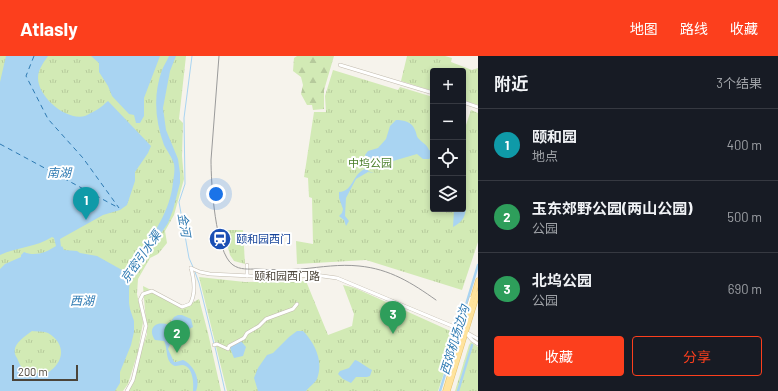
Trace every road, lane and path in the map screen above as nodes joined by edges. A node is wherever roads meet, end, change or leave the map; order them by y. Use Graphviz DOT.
graph roads {
  1 [pos="340,64"];
  2 [pos="430,92"];
  3 [pos="466,103"];
  4 [pos="478,107"];
  5 [pos="247,265"];
  6 [pos="200,272"];
  7 [pos="247,276"];
  8 [pos="196,277"];
  9 [pos="478,280"];
  10 [pos="474,295"];
  11 [pos="297,304"];
  12 [pos="463,331"];
  13 [pos="478,339"];
  14 [pos="478,344"];
  15 [pos="214,345"];
  16 [pos="127,391"];
  17 [pos="445,391"];
  18 [pos="448,391"];
  1 -- 2 [label="street"];
  3 -- 4 [label="street"];
  5 -- 7 [label="street"];
  6 -- 7 [label="street, 颐和园西门路"];
  6 -- 8 [label="street"];
  6 -- 8 [label="street, 颐和园西门路"];
  7 -- 12 [label="street, 颐和园西门路"];
  8 -- 16 [label="street"];
  9 -- 10 [label="main road"];
  10 -- 12 [label="main road"];
  10 -- 12 [label="street"];
  11 -- 15 [label="street"];
  12 -- 13 [label="street, 颐和园西门路"];
  12 -- 14 [label="street"];
  12 -- 17 [label="main road"];
  12 -- 18 [label="main road"];
}
